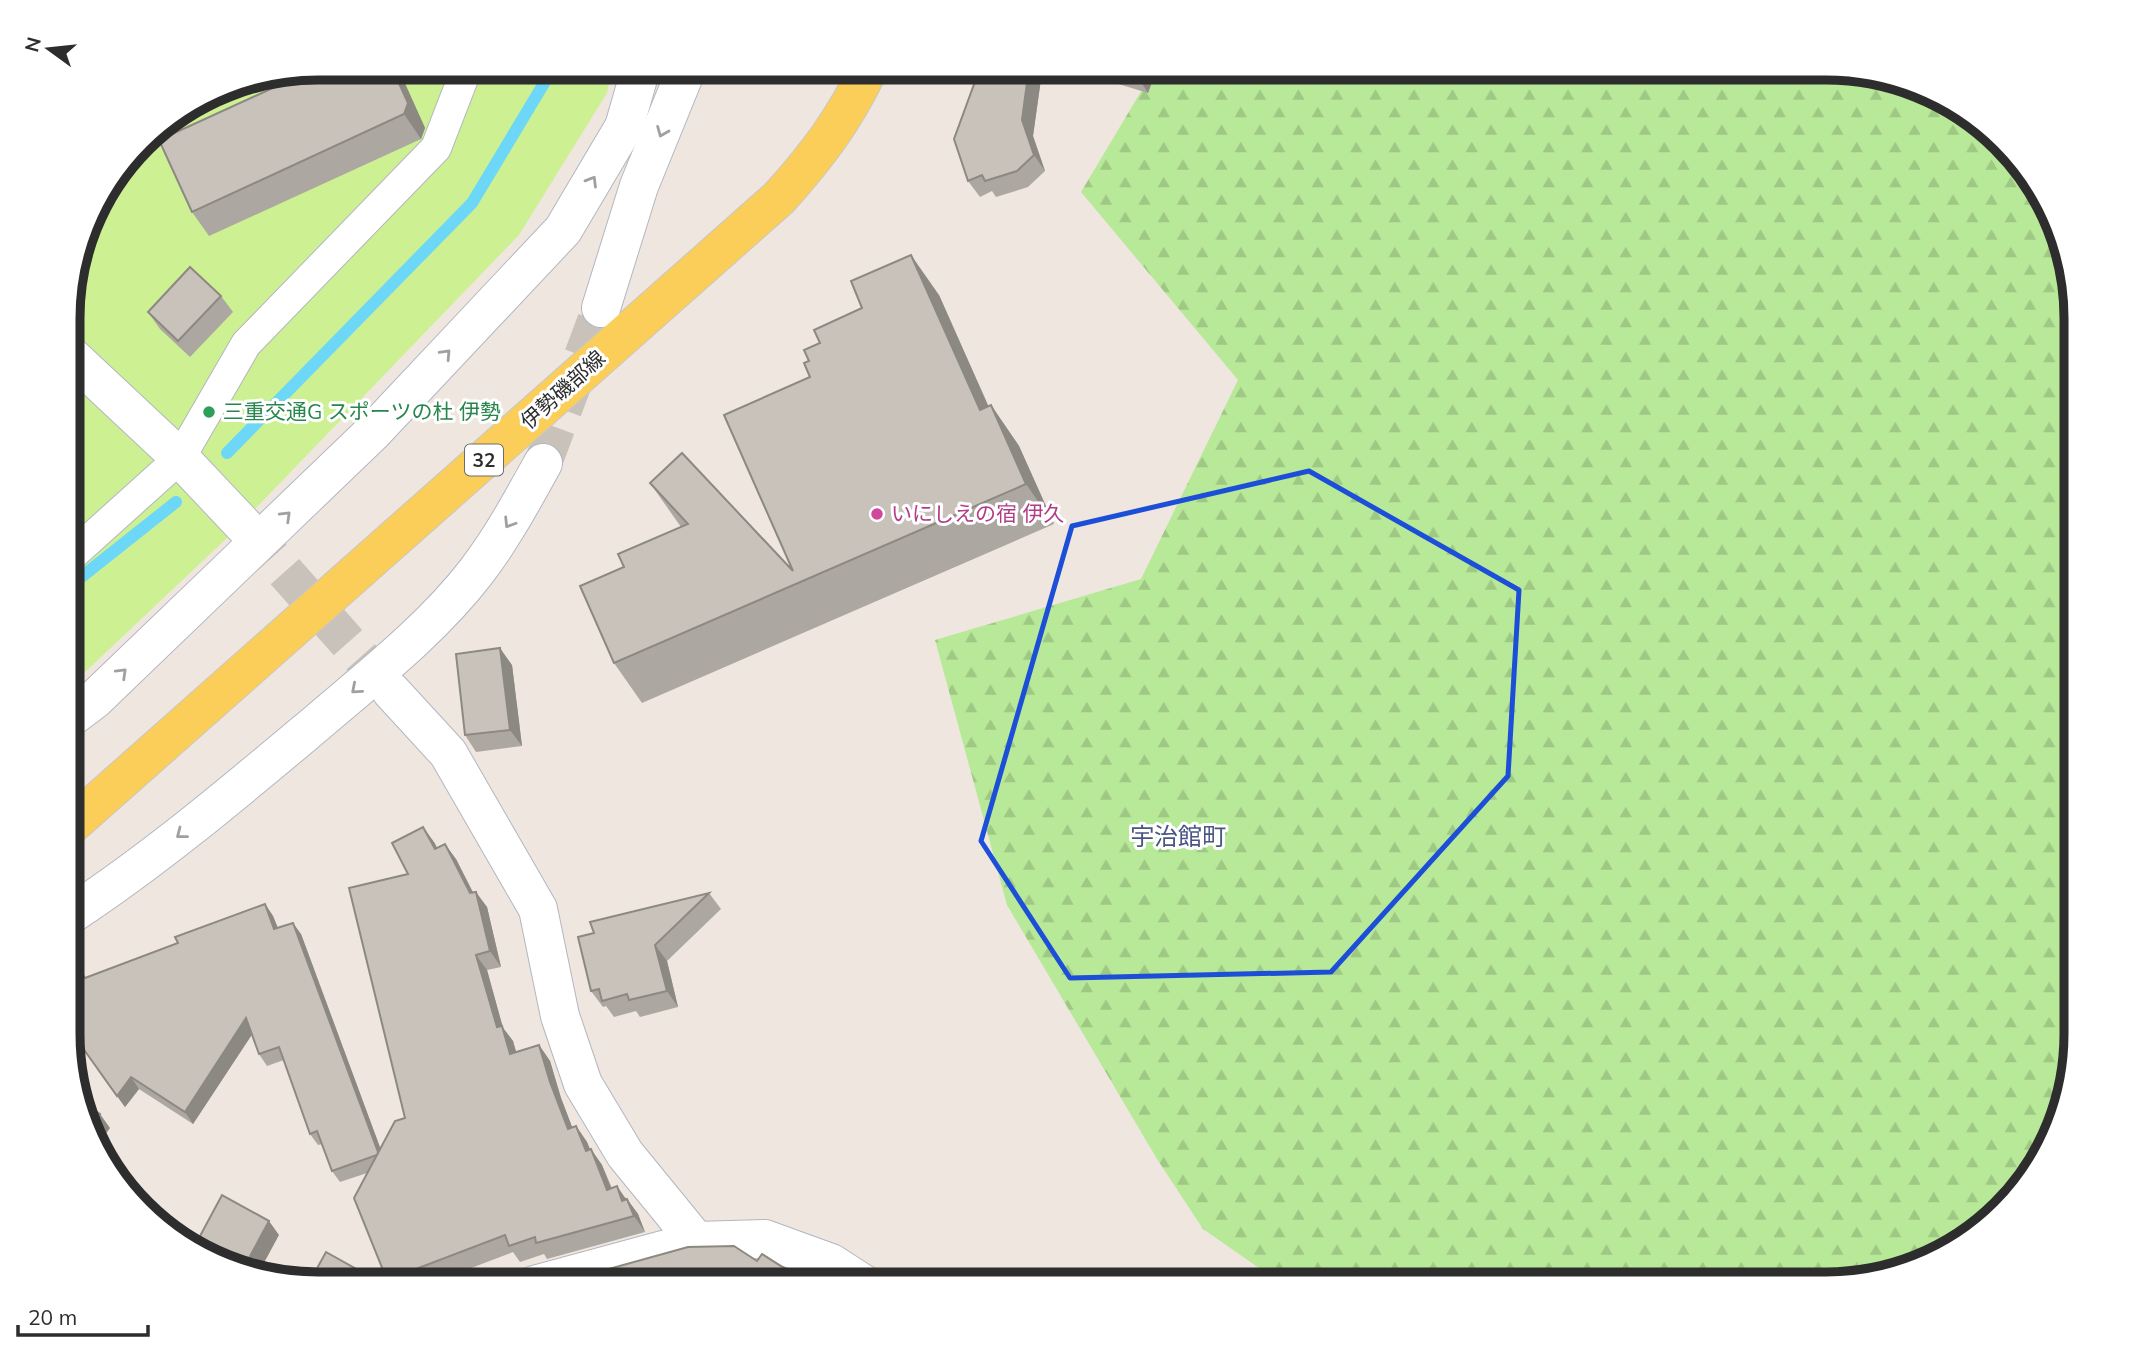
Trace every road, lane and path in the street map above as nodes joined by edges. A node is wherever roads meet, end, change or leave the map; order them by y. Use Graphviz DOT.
graph roads {
  1 [pos="462,80"];
  2 [pos="637,80"];
  3 [pos="682,80"];
  4 [pos="863,80"];
  5 [pos="601,308"];
  6 [pos="80,364"];
  7 [pos="180,458"];
  8 [pos="543,463"];
  9 [pos="247,529"];
  10 [pos="80,548"];
  11 [pos="391,691"];
  12 [pos="80,710"];
  13 [pos="80,817"];
  14 [pos="80,908"];
  15 [pos="696,1241"];
  16 [pos="582,1272"];
  17 [pos="845,1272"];
  1 -- 7 [label="street"];
  12 -- 2 [label="street, one-way"];
  3 -- 5 [label="street, one-way"];
  4 -- 13 [label="main road, 伊勢磯部線 / 32"];
  6 -- 7 [label="street"];
  7 -- 9 [label="street"];
  7 -- 10 [label="street"];
  8 -- 14 [label="street, one-way"];
  11 -- 15 [label="street"];
  15 -- 16 [label="street"];
  15 -- 17 [label="street"];
}
